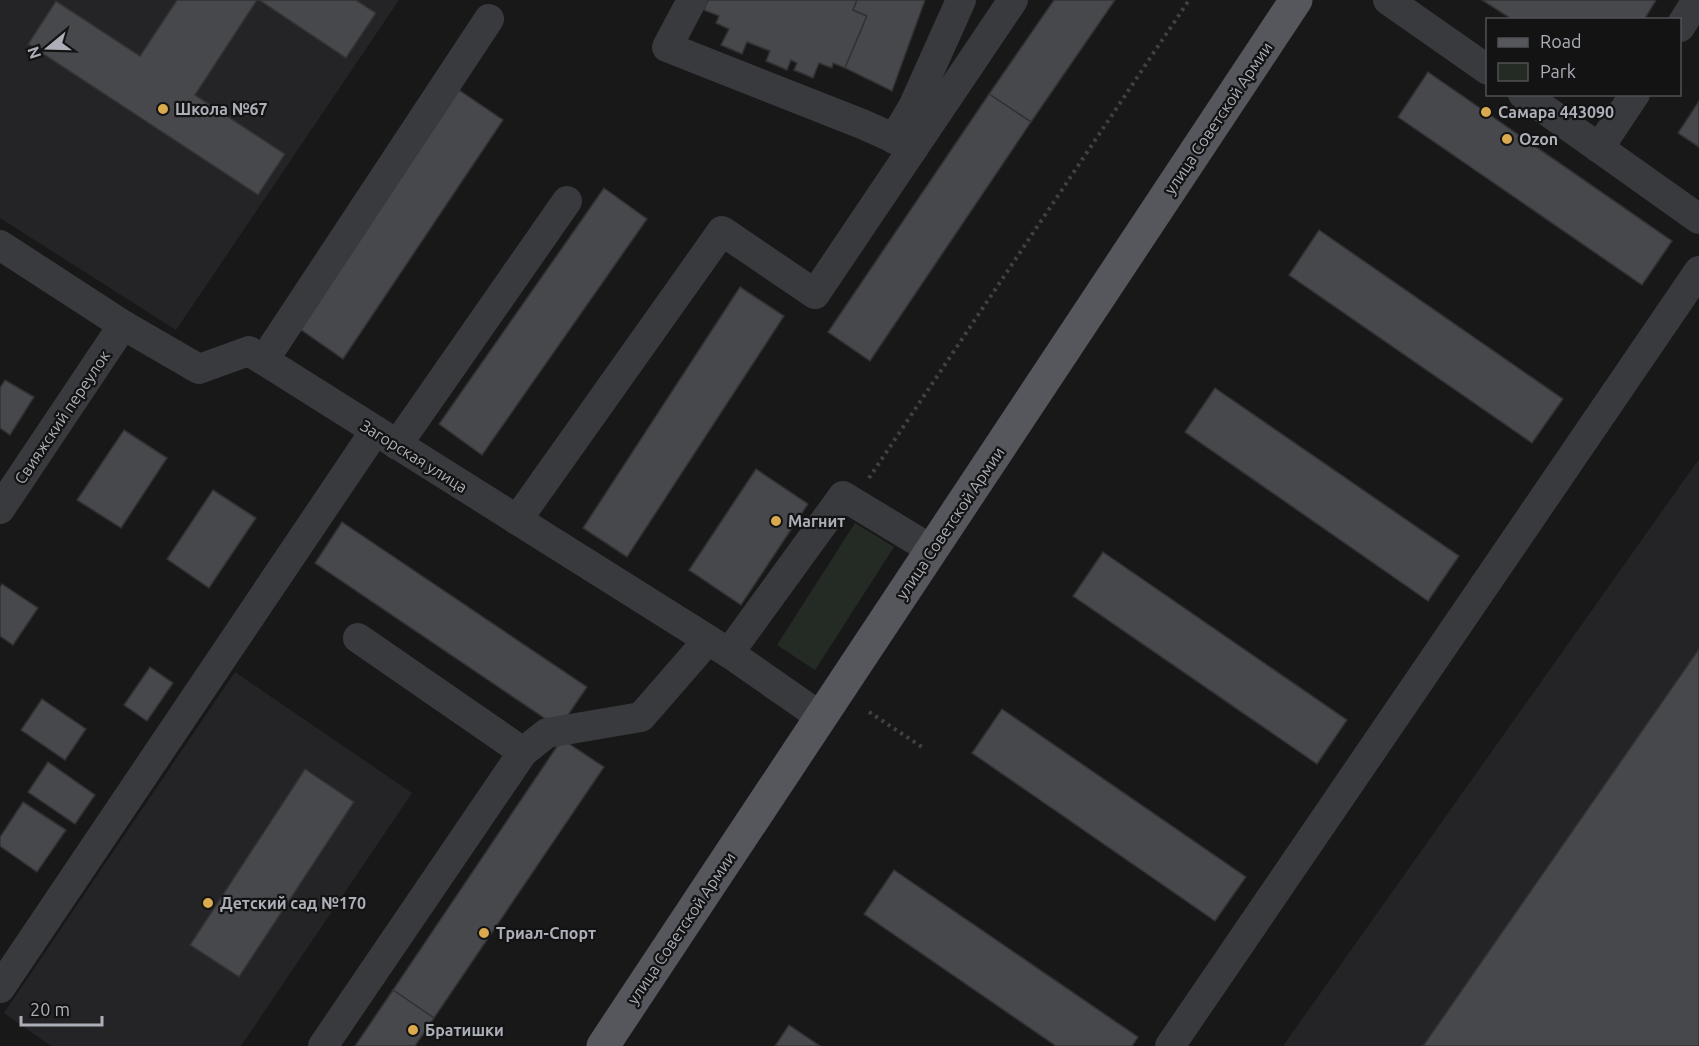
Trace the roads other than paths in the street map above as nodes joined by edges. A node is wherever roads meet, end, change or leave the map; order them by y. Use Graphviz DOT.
graph roads {
  1 [pos="692,0"];
  2 [pos="961,0"];
  3 [pos="1013,0"];
  4 [pos="1296,0"];
  5 [pos="1388,0"];
  6 [pos="1697,0"];
  7 [pos="489,19"];
  8 [pos="1681,25"];
  9 [pos="1486,69"];
  10 [pos="1526,96"];
  11 [pos="1634,96"];
  12 [pos="904,143"];
  13 [pos="1599,148"];
  14 [pos="567,201"];
  15 [pos="1699,219"];
  16 [pos="0,244"];
  17 [pos="1699,271"];
  18 [pos="123,324"];
  19 [pos="264,360"];
  20 [pos="386,438"];
  21 [pos="0,510"];
  22 [pos="517,520"];
  23 [pos="932,550"];
  24 [pos="358,638"];
  25 [pos="719,646"];
  26 [pos="821,717"];
  27 [pos="523,752"];
  28 [pos="0,988"];
  29 [pos="323,1046"];
  30 [pos="603,1046"];
  31 [pos="1170,1046"];
  1 -- 12 [label="street"];
  2 -- 12 [label="street"];
  3 -- 12 [label="street"];
  4 -- 23 [label="main road, улица Советской Армии"];
  5 -- 9 [label="street"];
  6 -- 8 [label="street"];
  7 -- 19 [label="street"];
  10 -- 13 [label="street"];
  11 -- 13 [label="street"];
  12 -- 22 [label="street"];
  13 -- 15 [label="street"];
  14 -- 20 [label="street"];
  16 -- 18 [label="street, Загорская улица"];
  17 -- 31 [label="street"];
  18 -- 19 [label="street, Загорская улица"];
  18 -- 21 [label="street, Свияжский переулок"];
  19 -- 20 [label="street, Загорская улица"];
  20 -- 22 [label="street, Загорская улица"];
  20 -- 28 [label="street"];
  22 -- 25 [label="street, Загорская улица"];
  23 -- 25 [label="street"];
  23 -- 26 [label="main road, улица Советской Армии"];
  24 -- 27 [label="street"];
  25 -- 26 [label="street, Загорская улица"];
  25 -- 27 [label="street"];
  26 -- 30 [label="main road, улица Советской Армии"];
  27 -- 29 [label="street"];
}
